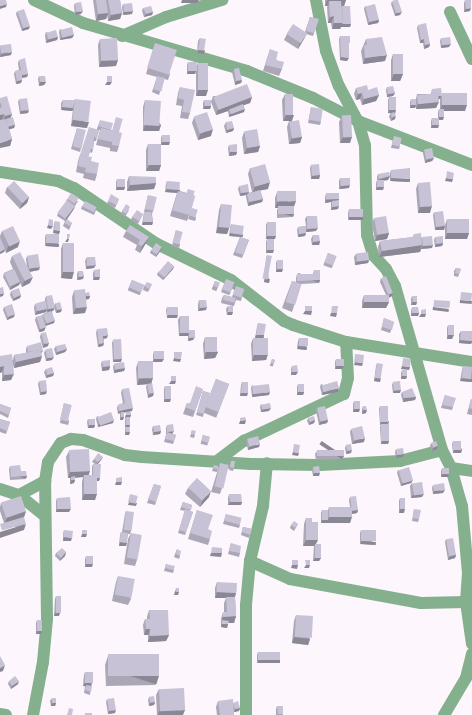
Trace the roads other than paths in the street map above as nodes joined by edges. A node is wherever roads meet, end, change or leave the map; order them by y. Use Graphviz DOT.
graph roads {
  1 [pos="34,0"];
  2 [pos="222,0"];
  3 [pos="316,0"];
  4 [pos="450,12"];
  5 [pos="122,36"];
  6 [pos="472,59"];
  7 [pos="358,121"];
  8 [pos="472,165"];
  9 [pos="0,172"];
  10 [pos="346,342"];
  11 [pos="415,353"];
  12 [pos="472,362"];
  13 [pos="442,450"];
  14 [pos="217,461"];
  15 [pos="266,463"];
  16 [pos="451,468"];
  17 [pos="472,470"];
  18 [pos="45,481"];
  19 [pos="0,489"];
  20 [pos="19,495"];
  21 [pos="44,515"];
  22 [pos="250,561"];
  23 [pos="466,602"];
  24 [pos="472,644"];
  25 [pos="472,654"];
  26 [pos="0,714"];
  27 [pos="6,715"];
  28 [pos="33,715"];
  29 [pos="246,715"];
  30 [pos="444,715"];
  1 -- 5 [label="street"];
  2 -- 5 [label="street"];
  3 -- 7 [label="street"];
  4 -- 6 [label="street"];
  5 -- 7 [label="street"];
  7 -- 8 [label="street"];
  7 -- 11 [label="street"];
  9 -- 10 [label="street"];
  10 -- 11 [label="street"];
  10 -- 14 [label="street"];
  11 -- 12 [label="street"];
  11 -- 13 [label="street"];
  13 -- 15 [label="street"];
  13 -- 16 [label="street"];
  14 -- 15 [label="street"];
  14 -- 18 [label="street"];
  15 -- 22 [label="street"];
  16 -- 17 [label="street"];
  16 -- 23 [label="street"];
  18 -- 20 [label="street"];
  18 -- 21 [label="street"];
  19 -- 20 [label="street"];
  20 -- 21 [label="street"];
  21 -- 28 [label="street"];
  22 -- 23 [label="street"];
  22 -- 29 [label="street"];
  23 -- 24 [label="street"];
  25 -- 30 [label="street"];
  26 -- 27 [label="street"];
}
